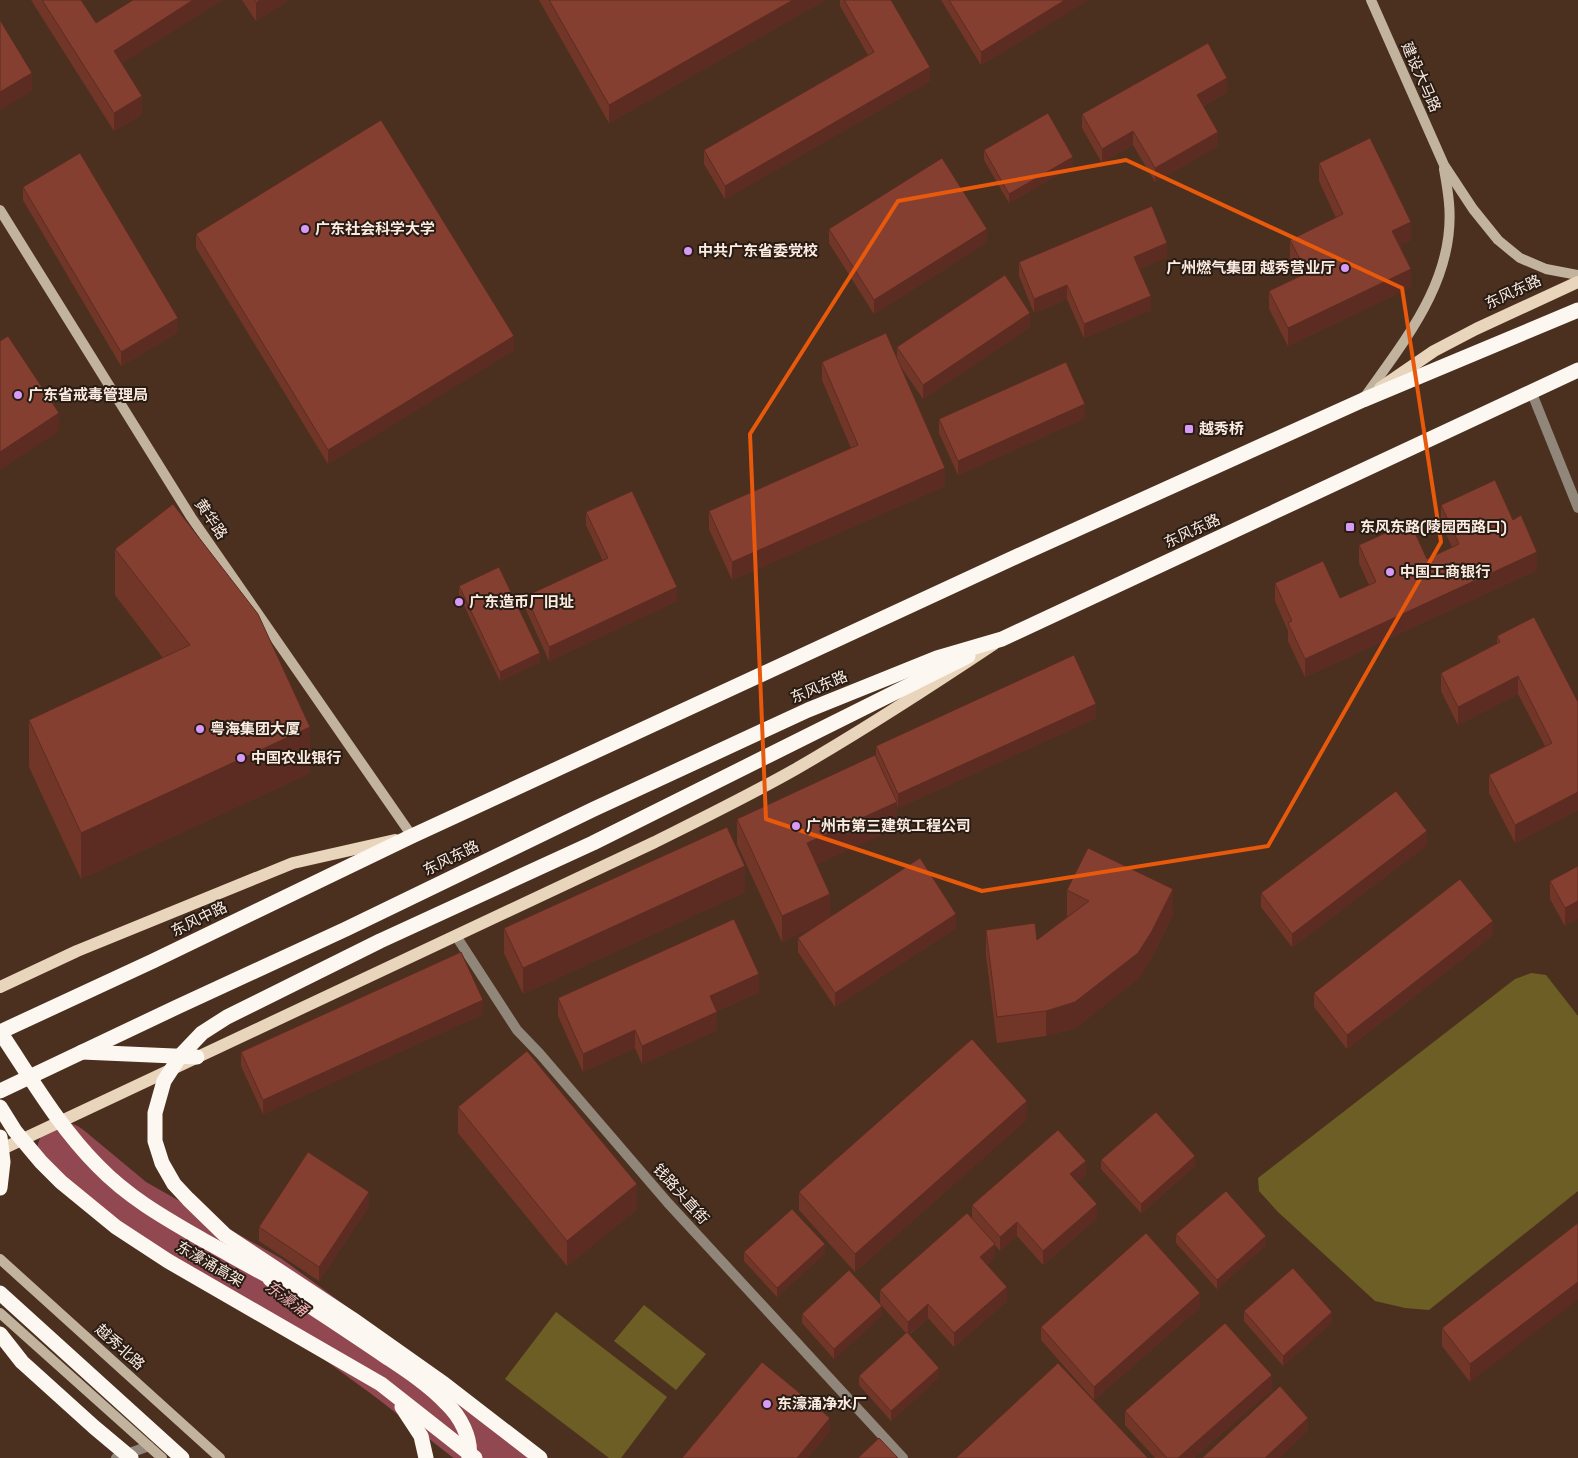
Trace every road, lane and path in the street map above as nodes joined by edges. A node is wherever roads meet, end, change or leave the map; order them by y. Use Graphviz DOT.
graph roads {
  1 [pos="1371,0"];
  2 [pos="1444,165"];
  3 [pos="0,210"];
  4 [pos="1578,275"];
  5 [pos="1578,282"];
  6 [pos="1578,310"];
  7 [pos="1578,370"];
  8 [pos="1531,391"];
  9 [pos="1363,400"];
  10 [pos="1578,508"];
  11 [pos="1002,639"];
  12 [pos="412,836"];
  13 [pos="456,936"];
  14 [pos="0,987"];
  15 [pos="0,1032"];
  16 [pos="81,1052"];
  17 [pos="197,1057"];
  18 [pos="0,1091"];
  19 [pos="0,1106"];
  20 [pos="0,1137"];
  21 [pos="0,1150"];
  22 [pos="0,1188"];
  23 [pos="0,1259"];
  24 [pos="252,1268"];
  25 [pos="0,1293"];
  26 [pos="0,1313"];
  27 [pos="352,1319"];
  28 [pos="20,1331"];
  29 [pos="0,1334"];
  30 [pos="381,1384"];
  31 [pos="149,1446"];
  32 [pos="116,1458"];
  33 [pos="130,1458"];
  34 [pos="162,1458"];
  35 [pos="182,1458"];
  36 [pos="220,1458"];
  37 [pos="426,1458"];
  38 [pos="469,1458"];
  39 [pos="475,1458"];
  40 [pos="540,1458"];
  41 [pos="903,1458"];
  1 -- 2 [label="street, 建设大马路"];
  2 -- 4 [label="street"];
  2 -- 9 [label="street"];
  3 -- 12 [label="street, 黄华路"];
  5 -- 9 [label="main road, 东风东路"];
  6 -- 9 [label="highway, 东风东路"];
  7 -- 8 [label="highway, 东风东路"];
  8 -- 10 [label="lane"];
  8 -- 11 [label="highway, 东风东路"];
  9 -- 12 [label="highway, 东风东路"];
  11 -- 13 [label="main road"];
  11 -- 16 [label="highway, 东风东路"];
  11 -- 27 [label="highway"];
  12 -- 14 [label="main road"];
  12 -- 15 [label="highway, 东风中路"];
  13 -- 17 [label="main road"];
  13 -- 41 [label="lane, 钱路头直街"];
  15 -- 24 [label="highway, 东濠涌高架"];
  16 -- 17 [label="highway"];
  16 -- 18 [label="highway"];
  17 -- 21 [label="main road"];
  19 -- 30 [label="highway, 东濠涌高架"];
  20 -- 22 [label="highway"];
  23 -- 36 [label="street, 越秀北路"];
  24 -- 27 [label="highway"];
  24 -- 38 [label="highway"];
  25 -- 35 [label="highway"];
  26 -- 28 [label="street"];
  27 -- 40 [label="highway"];
  28 -- 29 [label="lane"];
  28 -- 31 [label="street"];
  29 -- 33 [label="highway"];
  30 -- 37 [label="highway"];
  30 -- 39 [label="highway, 东濠涌高架"];
  31 -- 32 [label="lane"];
  31 -- 34 [label="street"];
}
